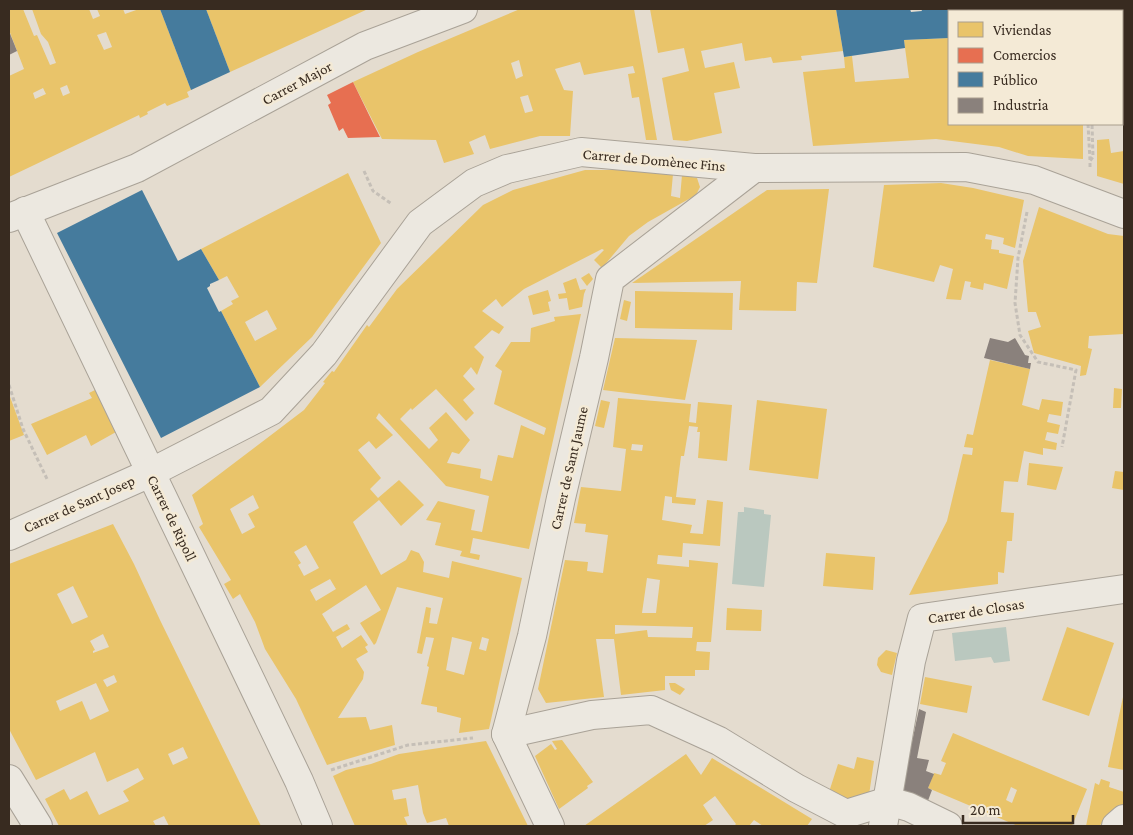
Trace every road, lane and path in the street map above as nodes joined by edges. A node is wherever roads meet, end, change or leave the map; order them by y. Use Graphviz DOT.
graph roads {
  1 [pos="463,9"];
  2 [pos="1088,125"];
  3 [pos="1092,125"];
  4 [pos="754,168"];
  5 [pos="364,171"];
  6 [pos="1034,180"];
  7 [pos="17,214"];
  8 [pos="1124,214"];
  9 [pos="420,223"];
  10 [pos="9,385"];
  11 [pos="1062,447"];
  12 [pos="150,473"];
  13 [pos="62,511"];
  14 [pos="9,536"];
  15 [pos="1124,589"];
  16 [pos="506,734"];
  17 [pos="9,779"];
  18 [pos="299,781"];
  19 [pos="885,813"];
  20 [pos="1124,820"];
  21 [pos="38,826"];
  22 [pos="318,826"];
  23 [pos="550,826"];
  24 [pos="948,826"];
  25 [pos="1116,826"];
  1 -- 7 [label="street, Carrer Major"];
  2 -- 3 [label="path"];
  4 -- 6 [label="street, Carrer de Domènec Fins"];
  4 -- 9 [label="street, Carrer de Domènec Fins"];
  4 -- 16 [label="street, Carrer de Sant Jaume"];
  5 -- 9 [label="path"];
  6 -- 8 [label="street, Carrer de Domènec Fins"];
  6 -- 11 [label="path"];
  7 -- 12 [label="street, Carrer de Ripoll"];
  9 -- 12 [label="street, Carrer de Domènec Fins"];
  10 -- 13 [label="path"];
  12 -- 13 [label="street, Carrer de Sant Josep"];
  12 -- 18 [label="street, Carrer de Ripoll"];
  13 -- 14 [label="street, Carrer de Sant Josep"];
  15 -- 19 [label="street, Carrer de Closas"];
  16 -- 18 [label="path"];
  16 -- 19 [label="street"];
  16 -- 23 [label="street"];
  17 -- 21 [label="street"];
  18 -- 22 [label="street, Carrer de Ripoll"];
  19 -- 24 [label="street"];
  20 -- 25 [label="street"];
}
